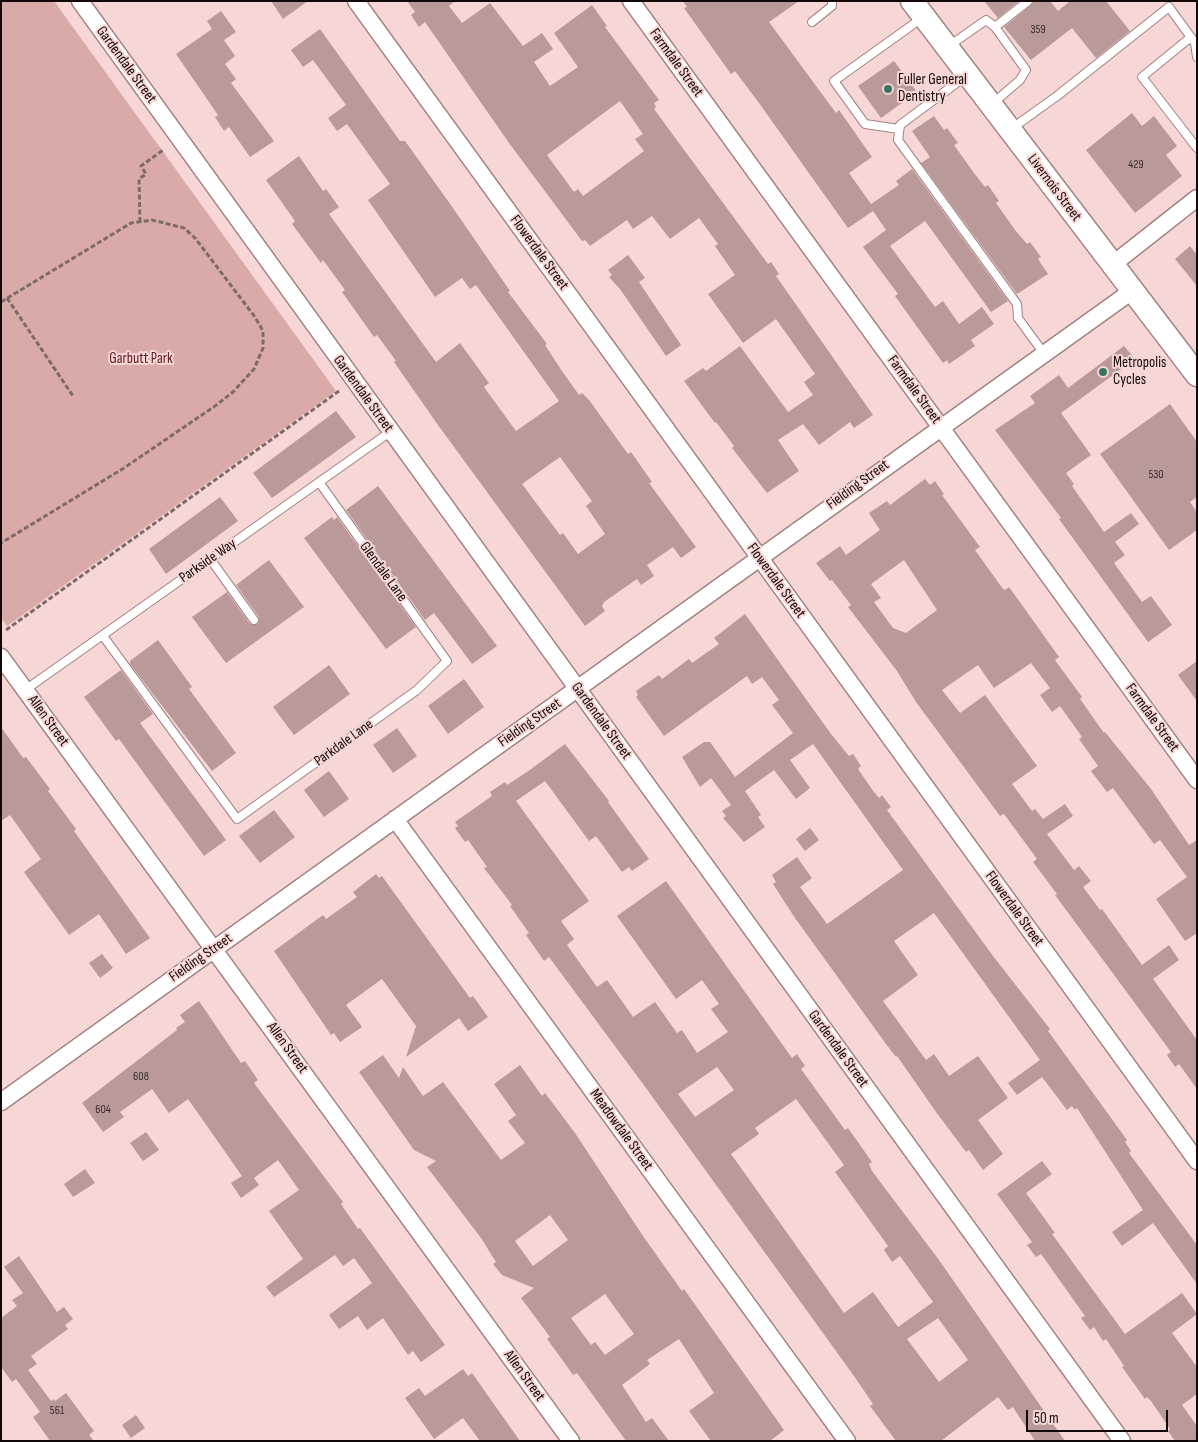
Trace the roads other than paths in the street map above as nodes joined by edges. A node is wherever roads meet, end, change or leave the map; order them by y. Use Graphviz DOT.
graph roads {
  1 [pos="80,1"];
  2 [pos="356,1"];
  3 [pos="631,1"];
  4 [pos="832,1"];
  5 [pos="1028,1"];
  6 [pos="918,9"];
  7 [pos="812,22"];
  8 [pos="995,27"];
  9 [pos="1191,37"];
  10 [pos="947,47"];
  11 [pos="1197,57"];
  12 [pos="968,74"];
  13 [pos="990,105"];
  14 [pos="900,129"];
  15 [pos="1009,130"];
  16 [pos="1197,148"];
  17 [pos="1197,198"];
  18 [pos="1112,265"];
  19 [pos="1132,291"];
  20 [pos="1044,355"];
  21 [pos="1197,375"];
  22 [pos="940,426"];
  23 [pos="390,432"];
  24 [pos="319,482"];
  25 [pos="759,557"];
  26 [pos="210,560"];
  27 [pos="254,620"];
  28 [pos="103,636"];
  29 [pos="1,657"];
  30 [pos="447,661"];
  31 [pos="578,689"];
  32 [pos="26,690"];
  33 [pos="1197,780"];
  34 [pos="395,819"];
  35 [pos="214,949"];
  36 [pos="1,1102"];
  37 [pos="1197,1161"];
  38 [pos="571,1441"];
  39 [pos="847,1441"];
  40 [pos="1122,1441"];
  1 -- 23 [label="street, Gardendale Street"];
  2 -- 25 [label="street, Flowerdale Street"];
  3 -- 22 [label="street, Farmdale Street"];
  4 -- 7 [label="lane"];
  5 -- 8 [label="lane"];
  6 -- 10 [label="street, Livernois Street"];
  6 -- 14 [label="lane"];
  8 -- 10 [label="lane"];
  8 -- 13 [label="lane"];
  9 -- 11 [label="lane"];
  9 -- 15 [label="lane"];
  9 -- 16 [label="lane"];
  10 -- 12 [label="street, Livernois Street"];
  12 -- 13 [label="street, Livernois Street"];
  12 -- 14 [label="lane"];
  13 -- 15 [label="street, Livernois Street"];
  14 -- 20 [label="lane"];
  15 -- 18 [label="street, Livernois Street"];
  17 -- 18 [label="street"];
  18 -- 19 [label="street, Livernois Street"];
  19 -- 20 [label="street, Fielding Street"];
  19 -- 21 [label="street, Livernois Street"];
  20 -- 22 [label="street, Fielding Street"];
  22 -- 25 [label="street, Fielding Street"];
  22 -- 33 [label="street, Farmdale Street"];
  23 -- 24 [label="lane, Parkside Way"];
  23 -- 31 [label="street, Gardendale Street"];
  24 -- 26 [label="lane, Parkside Way"];
  24 -- 30 [label="lane, Glendale Lane"];
  25 -- 31 [label="street, Fielding Street"];
  25 -- 37 [label="street, Flowerdale Street"];
  26 -- 27 [label="lane"];
  26 -- 28 [label="lane, Parkside Way"];
  28 -- 30 [label="lane, Parkdale Lane"];
  28 -- 32 [label="lane, Parkside Way"];
  29 -- 32 [label="street, Allen Street"];
  31 -- 34 [label="street, Fielding Street"];
  31 -- 40 [label="street, Gardendale Street"];
  32 -- 35 [label="street, Allen Street"];
  34 -- 35 [label="street, Fielding Street"];
  34 -- 39 [label="street, Meadowdale Street"];
  35 -- 36 [label="street, Fielding Street"];
  35 -- 38 [label="street, Allen Street"];
}
